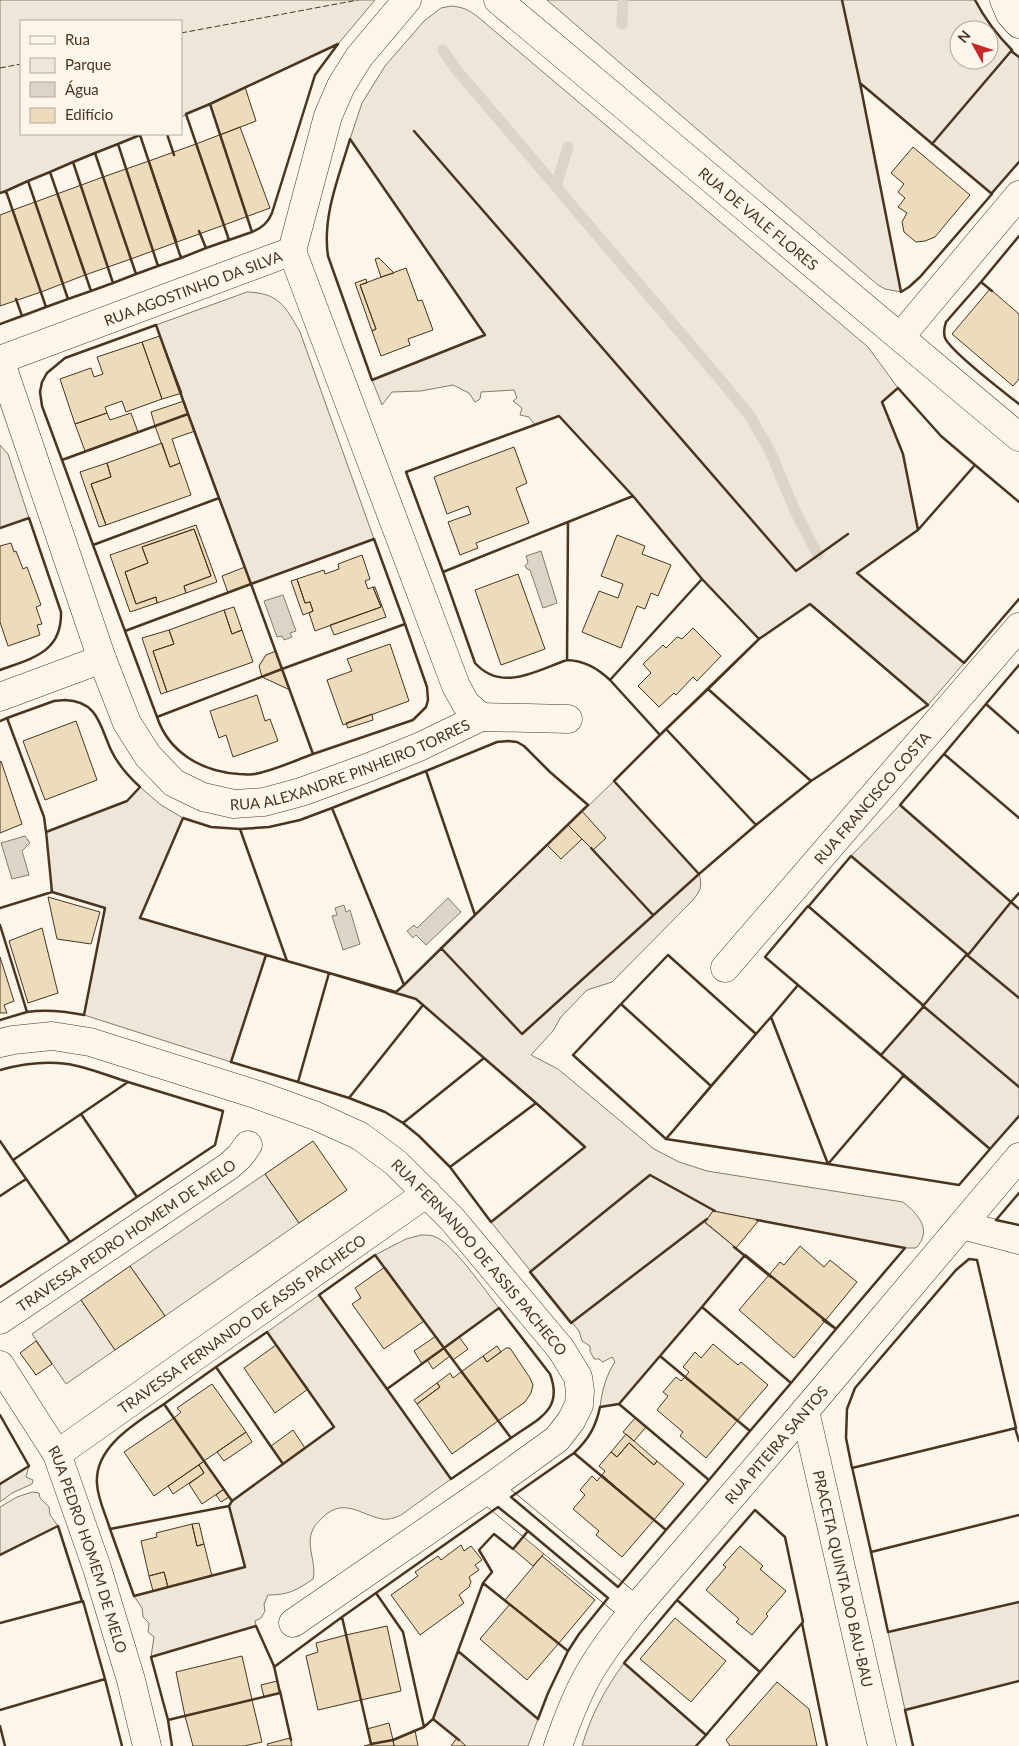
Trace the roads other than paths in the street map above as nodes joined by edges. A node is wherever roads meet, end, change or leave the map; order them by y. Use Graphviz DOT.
graph roads {
  1 [pos="407,0"];
  2 [pos="498,0"];
  3 [pos="1004,0"];
  4 [pos="1019,24"];
  5 [pos="1019,195"];
  6 [pos="292,251"];
  7 [pos="900,336"];
  8 [pos="0,360"];
  9 [pos="1019,437"];
  10 [pos="1019,627"];
  11 [pos="102,659"];
  12 [pos="0,697"];
  13 [pos="481,717"];
  14 [pos="568,719"];
  15 [pos="725,968"];
  16 [pos="0,1043"];
  17 [pos="248,1145"];
  18 [pos="1019,1157"];
  19 [pos="427,1193"];
  20 [pos="962,1225"];
  21 [pos="1019,1240"];
  22 [pos="0,1320"];
  23 [pos="0,1365"];
  24 [pos="806,1411"];
  25 [pos="58,1454"];
  26 [pos="488,1489"];
  27 [pos="634,1610"];
  28 [pos="293,1623"];
  29 [pos="147,1746"];
  30 [pos="558,1746"];
  31 [pos="882,1746"];
  1 -- 6 [label="street, RUA AGOSTINHO DA SILVA"];
  2 -- 7 [label="street, RUA DE VALE FLORES"];
  3 -- 4 [label="street"];
  5 -- 7 [label="street"];
  6 -- 8 [label="street, RUA AGOSTINHO DA SILVA"];
  6 -- 13 [label="street, RUA ALEXANDRE PINHEIRO TORRES"];
  7 -- 9 [label="street, RUA DE VALE FLORES"];
  8 -- 11 [label="street, RUA ALEXANDRE PINHEIRO TORRES"];
  10 -- 15 [label="street, RUA FRANCISCO COSTA"];
  11 -- 12 [label="street"];
  11 -- 13 [label="street, RUA ALEXANDRE PINHEIRO TORRES"];
  13 -- 14 [label="street"];
  16 -- 19 [label="street, RUA FERNANDO DE ASSIS PACHECO"];
  17 -- 22 [label="street, TRAVESSA PEDRO HOMEM DE MELO"];
  18 -- 20 [label="street, RUA PITEIRA SANTOS"];
  19 -- 25 [label="street, TRAVESSA FERNANDO DE ASSIS PACHECO"];
  19 -- 26 [label="street, RUA FERNANDO DE ASSIS PACHECO"];
  20 -- 21 [label="street"];
  20 -- 24 [label="street, RUA PITEIRA SANTOS"];
  23 -- 25 [label="street, RUA PEDRO HOMEM DE MELO"];
  24 -- 27 [label="street, RUA PITEIRA SANTOS"];
  24 -- 31 [label="street, PRACETA QUINTA DO BAU-BAU"];
  25 -- 29 [label="street, RUA PEDRO HOMEM DE MELO"];
  26 -- 27 [label="street"];
  26 -- 28 [label="street, RUA FERNANDO DE ASSIS PACHECO"];
  27 -- 30 [label="street, RUA PITEIRA SANTOS"];
}
